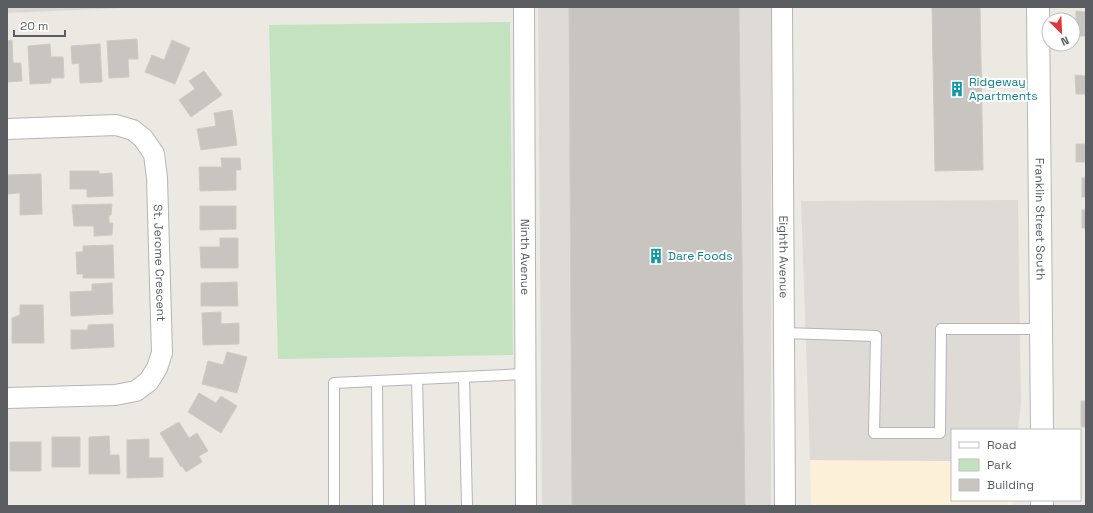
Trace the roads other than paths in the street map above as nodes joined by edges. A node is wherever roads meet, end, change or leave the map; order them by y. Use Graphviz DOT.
graph roads {
  1 [pos="524,7"];
  2 [pos="782,7"];
  3 [pos="1038,7"];
  4 [pos="7,129"];
  5 [pos="1041,330"];
  6 [pos="784,333"];
  7 [pos="525,374"];
  8 [pos="464,377"];
  9 [pos="417,379"];
  10 [pos="377,381"];
  11 [pos="7,398"];
  12 [pos="1042,429"];
  13 [pos="334,506"];
  14 [pos="378,506"];
  15 [pos="420,506"];
  16 [pos="467,506"];
  17 [pos="526,506"];
  18 [pos="786,506"];
  1 -- 7 [label="street, Ninth Avenue"];
  2 -- 6 [label="street, Eighth Avenue"];
  3 -- 5 [label="street, Franklin Street South"];
  4 -- 11 [label="street, St. Jerome Crescent"];
  5 -- 6 [label="lane"];
  5 -- 12 [label="street, Franklin Street South"];
  6 -- 18 [label="street, Eighth Avenue"];
  7 -- 8 [label="lane"];
  7 -- 17 [label="street, Ninth Avenue"];
  8 -- 9 [label="lane"];
  8 -- 16 [label="lane"];
  9 -- 10 [label="lane"];
  9 -- 15 [label="lane"];
  10 -- 13 [label="lane"];
  10 -- 14 [label="lane"];
}
